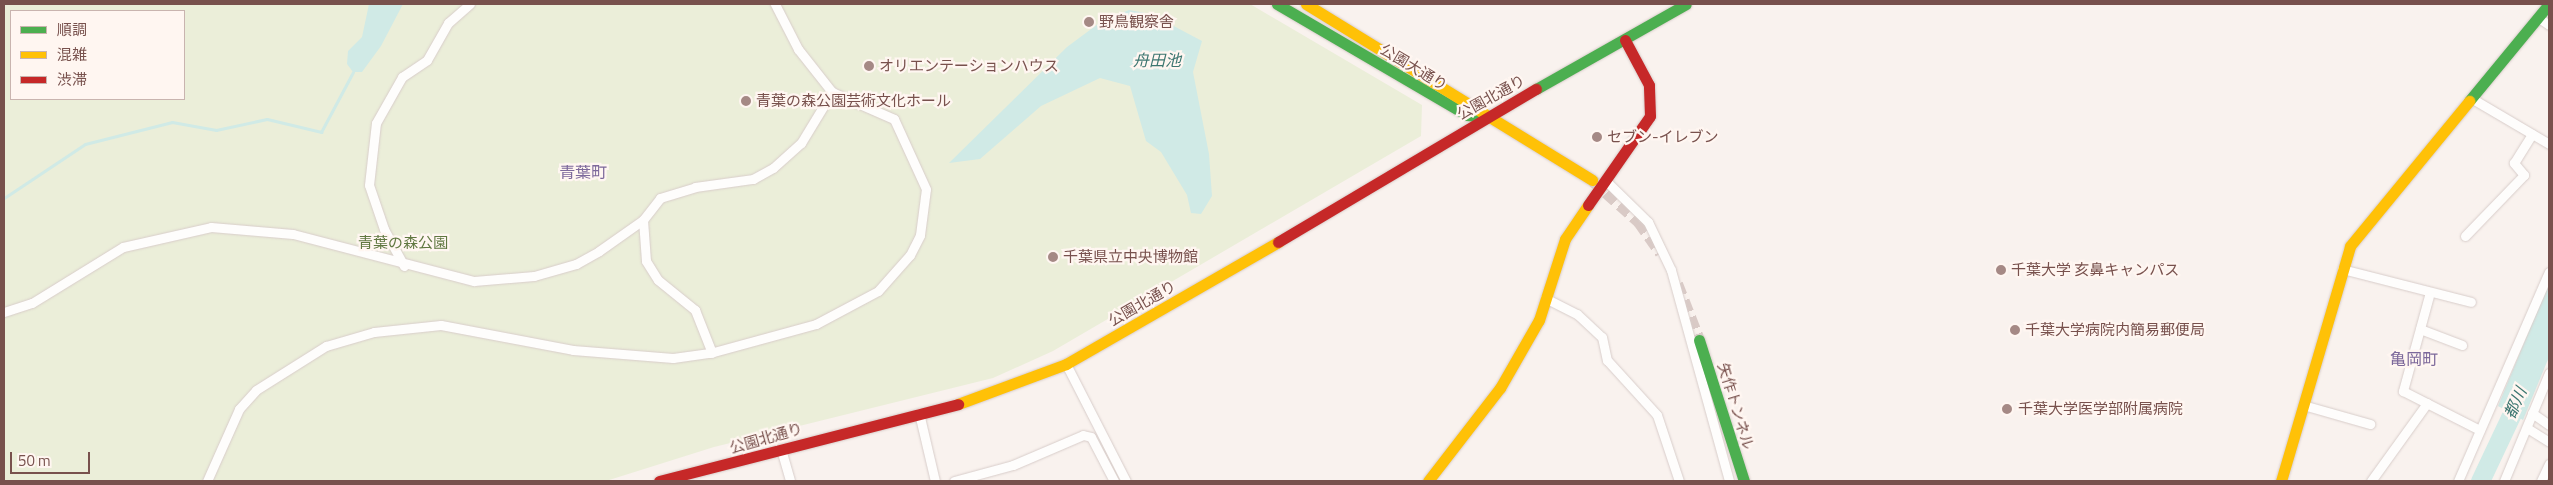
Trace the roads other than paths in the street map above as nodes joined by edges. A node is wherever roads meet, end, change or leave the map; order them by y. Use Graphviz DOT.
graph roads {
  1 [pos="470,4"];
  2 [pos="775,4"];
  3 [pos="1277,4"];
  4 [pos="1306,4"];
  5 [pos="1686,4"];
  6 [pos="2549,4"];
  7 [pos="2539,18"];
  8 [pos="2549,25"];
  9 [pos="1625,40"];
  10 [pos="832,92"];
  11 [pos="2471,98"];
  12 [pos="1485,117"];
  13 [pos="2532,134"];
  14 [pos="2549,144"];
  15 [pos="1592,180"];
  16 [pos="1606,181"];
  17 [pos="643,220"];
  18 [pos="2465,236"];
  19 [pos="404,266"];
  20 [pos="2342,269"];
  21 [pos="2549,272"];
  22 [pos="2430,292"];
  23 [pos="1546,298"];
  24 [pos="2471,302"];
  25 [pos="4,312"];
  26 [pos="2420,329"];
  27 [pos="1700,340"];
  28 [pos="2462,345"];
  29 [pos="712,353"];
  30 [pos="1066,364"];
  31 [pos="2549,373"];
  32 [pos="2427,403"];
  33 [pos="2303,405"];
  34 [pos="2532,413"];
  35 [pos="919,414"];
  36 [pos="2370,424"];
  37 [pos="2549,425"];
  38 [pos="2527,428"];
  39 [pos="2480,430"];
  40 [pos="2549,442"];
  41 [pos="781,448"];
  42 [pos="2549,464"];
  43 [pos="207,481"];
  44 [pos="659,481"];
  45 [pos="790,481"];
  46 [pos="935,481"];
  47 [pos="954,481"];
  48 [pos="1114,481"];
  49 [pos="1126,481"];
  50 [pos="1428,481"];
  51 [pos="1679,481"];
  52 [pos="1729,481"];
  53 [pos="1744,481"];
  54 [pos="2281,481"];
  55 [pos="2371,481"];
  56 [pos="2458,481"];
  57 [pos="2504,481"];
  58 [pos="2541,481"];
  1 -- 19 [label="street"];
  2 -- 10 [label="street"];
  3 -- 12 [label="street, 公園大通り"];
  4 -- 12 [label="street, 公園大通り"];
  5 -- 9 [label="street, 公園北通り"];
  6 -- 7 [label="street"];
  7 -- 8 [label="street"];
  7 -- 11 [label="street"];
  9 -- 12 [label="street, 公園北通り"];
  9 -- 16 [label="street"];
  10 -- 17 [label="street"];
  10 -- 29 [label="street"];
  11 -- 13 [label="street"];
  11 -- 20 [label="street"];
  12 -- 15 [label="street"];
  12 -- 30 [label="street, 公園北通り"];
  13 -- 14 [label="street"];
  13 -- 18 [label="street"];
  16 -- 23 [label="street"];
  16 -- 52 [label="street"];
  17 -- 19 [label="street"];
  17 -- 29 [label="street"];
  19 -- 25 [label="street"];
  20 -- 22 [label="street"];
  20 -- 33 [label="street"];
  21 -- 39 [label="street"];
  22 -- 24 [label="street"];
  22 -- 26 [label="street"];
  23 -- 50 [label="street"];
  23 -- 51 [label="street"];
  26 -- 28 [label="street"];
  26 -- 32 [label="street"];
  27 -- 53 [label="street, 矢作トンネル"];
  29 -- 43 [label="street"];
  30 -- 35 [label="street, 公園北通り"];
  30 -- 49 [label="street"];
  31 -- 34 [label="street"];
  32 -- 39 [label="street"];
  32 -- 55 [label="street"];
  33 -- 36 [label="street"];
  33 -- 54 [label="street"];
  34 -- 37 [label="street"];
  34 -- 38 [label="street"];
  35 -- 41 [label="street, 公園北通り"];
  35 -- 46 [label="street"];
  38 -- 40 [label="street"];
  38 -- 57 [label="street"];
  39 -- 56 [label="street"];
  41 -- 44 [label="street, 公園北通り"];
  41 -- 45 [label="street"];
  42 -- 58 [label="street"];
  47 -- 48 [label="street"];
}
